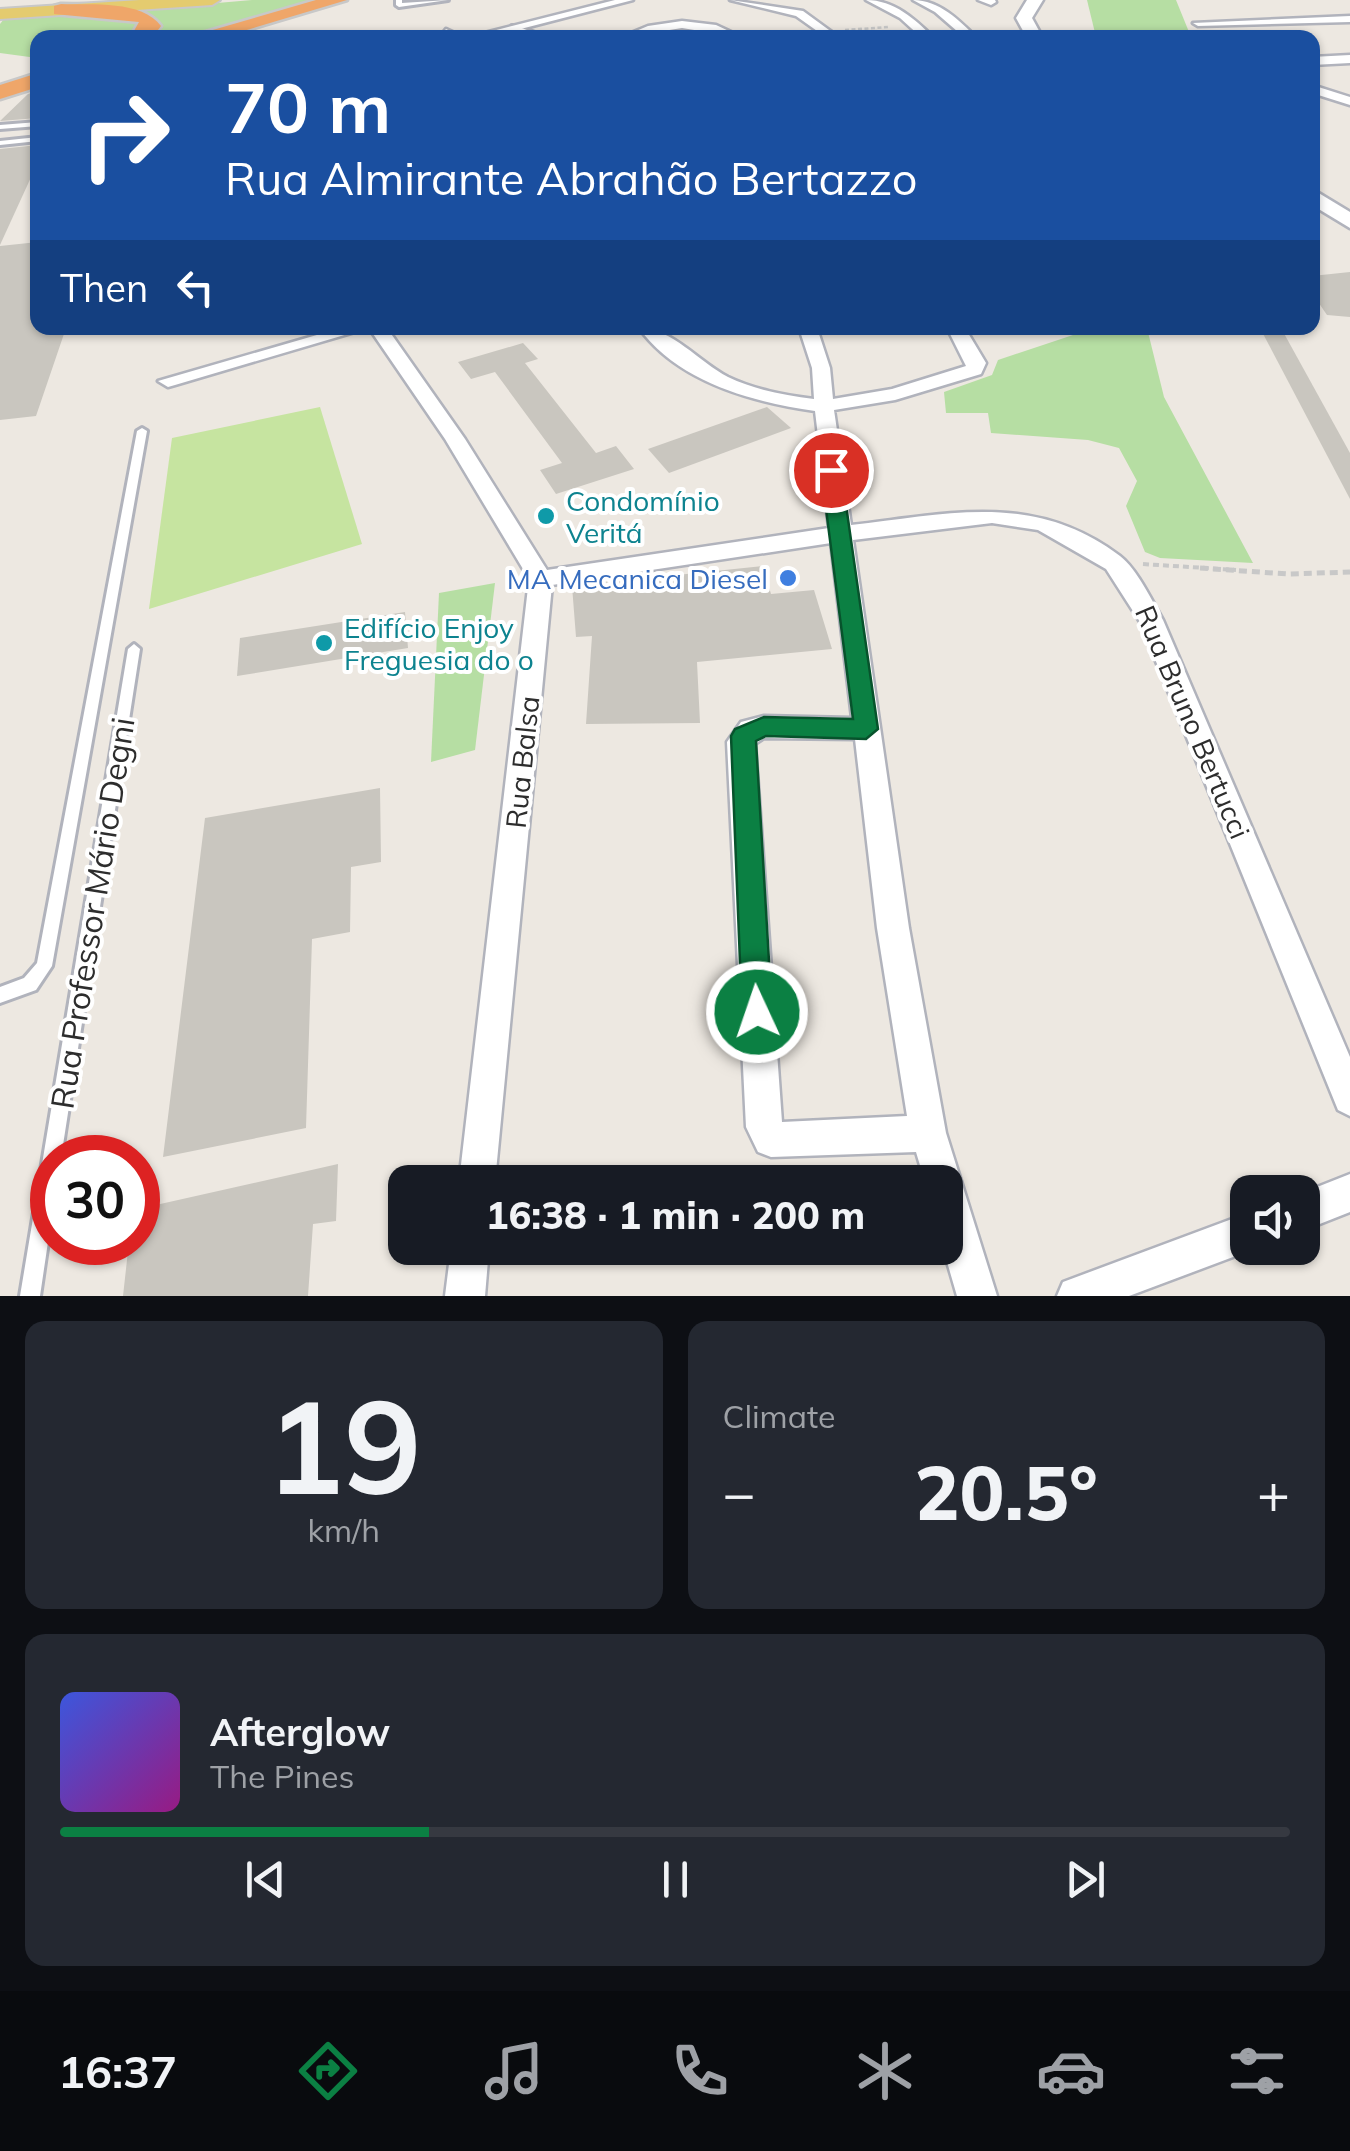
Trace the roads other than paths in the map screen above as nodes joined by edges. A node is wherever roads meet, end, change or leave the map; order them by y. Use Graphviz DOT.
graph roads {
  1 [pos="123,0"];
  2 [pos="212,0"];
  3 [pos="338,0"];
  4 [pos="399,0"];
  5 [pos="444,0"];
  6 [pos="582,0"];
  7 [pos="628,0"];
  8 [pos="735,0"];
  9 [pos="871,0"];
  10 [pos="918,0"];
  11 [pos="1036,0"];
  12 [pos="94,1"];
  13 [pos="54,9"];
  14 [pos="569,11"];
  15 [pos="0,12"];
  16 [pos="1350,19"];
  17 [pos="1198,22"];
  18 [pos="514,27"];
  19 [pos="147,30"];
  20 [pos="225,30"];
  21 [pos="502,30"];
  22 [pos="523,30"];
  23 [pos="646,30"];
  24 [pos="726,30"];
  25 [pos="827,30"];
  26 [pos="921,30"];
  27 [pos="963,30"];
  28 [pos="1031,30"];
  29 [pos="1350,59"];
  30 [pos="1320,61"];
  31 [pos="30,69"];
  32 [pos="1320,91"];
  33 [pos="0,92"];
  34 [pos="1350,100"];
  35 [pos="30,125"];
  36 [pos="0,127"];
  37 [pos="30,140"];
  38 [pos="0,143"];
  39 [pos="1320,199"];
  40 [pos="1345,213"];
  41 [pos="333,335"];
  42 [pos="383,335"];
  43 [pos="656,335"];
  44 [pos="810,335"];
  45 [pos="960,335"];
  46 [pos="168,381"];
  47 [pos="824,406"];
  48 [pos="142,432"];
  49 [pos="838,534"];
  50 [pos="541,579"];
  51 [pos="134,648"];
  52 [pos="866,729"];
  53 [pos="0,995"];
  54 [pos="1350,1098"];
  55 [pos="928,1133"];
  56 [pos="479,1165"];
  57 [pos="938,1165"];
  58 [pos="1350,1193"];
  59 [pos="1320,1205"];
  60 [pos="1230,1239"];
  61 [pos="963,1249"];
  62 [pos="468,1265"];
  63 [pos="30,1296"];
  64 [pos="465,1296"];
  65 [pos="977,1296"];
  66 [pos="1077,1296"];
  1 -- 12 [label="main road"];
  2 -- 13 [label="main road"];
  3 -- 20 [label="highway"];
  4 -- 5 [label="lane"];
  6 -- 14 [label="street"];
  7 -- 14 [label="street"];
  8 -- 25 [label="street"];
  9 -- 26 [label="street"];
  10 -- 27 [label="street"];
  11 -- 28 [label="main road"];
  12 -- 13 [label="main road"];
  13 -- 15 [label="main road"];
  13 -- 19 [label="highway"];
  14 -- 18 [label="street"];
  16 -- 17 [label="street"];
  18 -- 21 [label="street"];
  18 -- 22 [label="lane"];
  23 -- 24 [label="street"];
  29 -- 30 [label="street"];
  31 -- 33 [label="highway"];
  32 -- 34 [label="street"];
  35 -- 36 [label="lane"];
  37 -- 38 [label="lane"];
  39 -- 40 [label="main road"];
  41 -- 46 [label="street"];
  42 -- 50 [label="street"];
  43 -- 47 [label="street"];
  44 -- 47 [label="street"];
  45 -- 47 [label="street"];
  47 -- 49 [label="street"];
  48 -- 53 [label="lane"];
  49 -- 50 [label="street, Rua Bruno Bertucci"];
  49 -- 52 [label="street"];
  49 -- 54 [label="street, Rua Bruno Bertucci"];
  50 -- 56 [label="street, Rua Balsa"];
  51 -- 63 [label="lane, Rua Professor Mário Degni"];
  52 -- 55 [label="street"];
  52 -- 55 [label="street"];
  55 -- 57 [label="street"];
  58 -- 59 [label="street"];
  60 -- 66 [label="street"];
  61 -- 65 [label="street"];
  62 -- 64 [label="street"];
}
